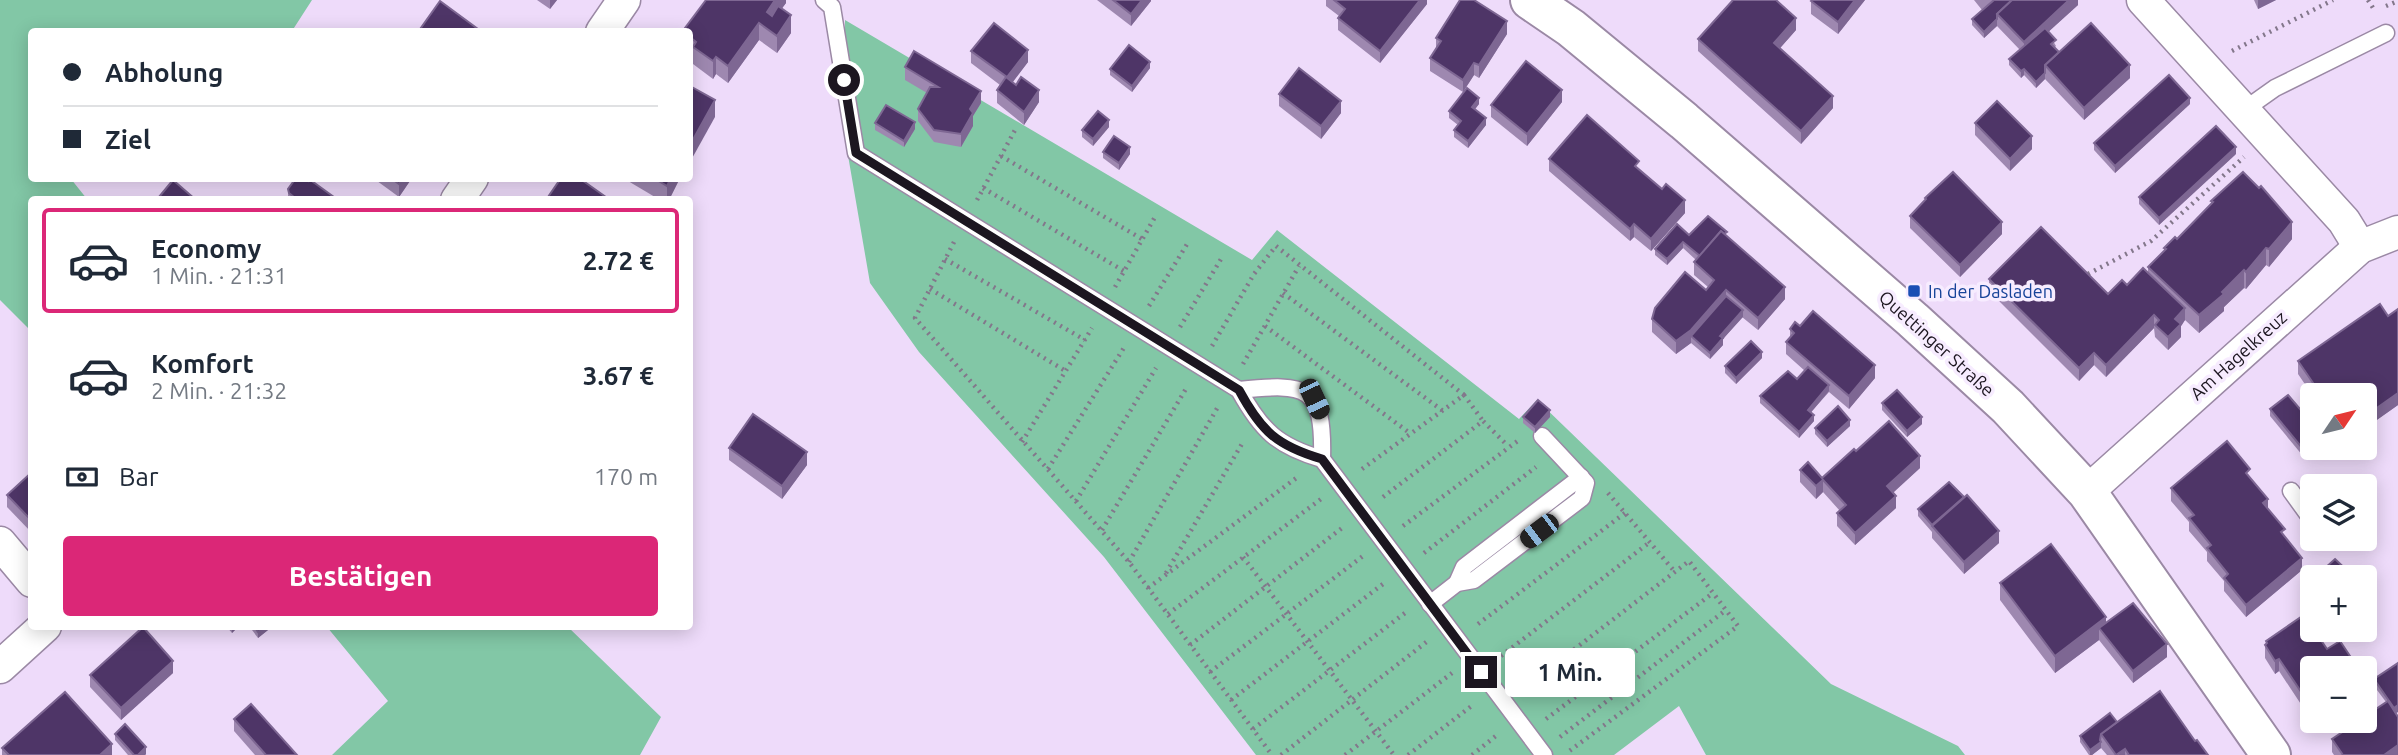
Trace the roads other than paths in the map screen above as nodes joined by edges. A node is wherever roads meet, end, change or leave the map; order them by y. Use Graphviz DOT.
graph roads {
  1 [pos="624,0"];
  2 [pos="824,0"];
  3 [pos="1530,0"];
  4 [pos="2143,0"];
  5 [pos="605,28"];
  6 [pos="2386,33"];
  7 [pos="2244,110"];
  8 [pos="2398,232"];
  9 [pos="2360,247"];
  10 [pos="1235,387"];
  11 [pos="1542,436"];
  12 [pos="1322,459"];
  13 [pos="2291,491"];
  14 [pos="2087,492"];
  15 [pos="2300,503"];
  16 [pos="0,543"];
  17 [pos="28,576"];
  18 [pos="1427,601"];
  19 [pos="41,630"];
  20 [pos="0,667"];
  21 [pos="1543,753"];
  22 [pos="2272,755"];
  1 -- 5 [label="street"];
  2 -- 10 [label="lane"];
  3 -- 14 [label="street, Quettinger Straße"];
  4 -- 7 [label="street"];
  6 -- 7 [label="lane"];
  7 -- 9 [label="street"];
  8 -- 9 [label="street, Am Hagelkreuz"];
  9 -- 14 [label="street, Am Hagelkreuz"];
  10 -- 12 [label="lane"];
  10 -- 12 [label="lane"];
  11 -- 18 [label="lane"];
  12 -- 18 [label="lane"];
  13 -- 15 [label="lane"];
  14 -- 22 [label="street, Quettinger Straße"];
  16 -- 17 [label="street"];
  18 -- 21 [label="lane"];
  19 -- 20 [label="street"];
}
